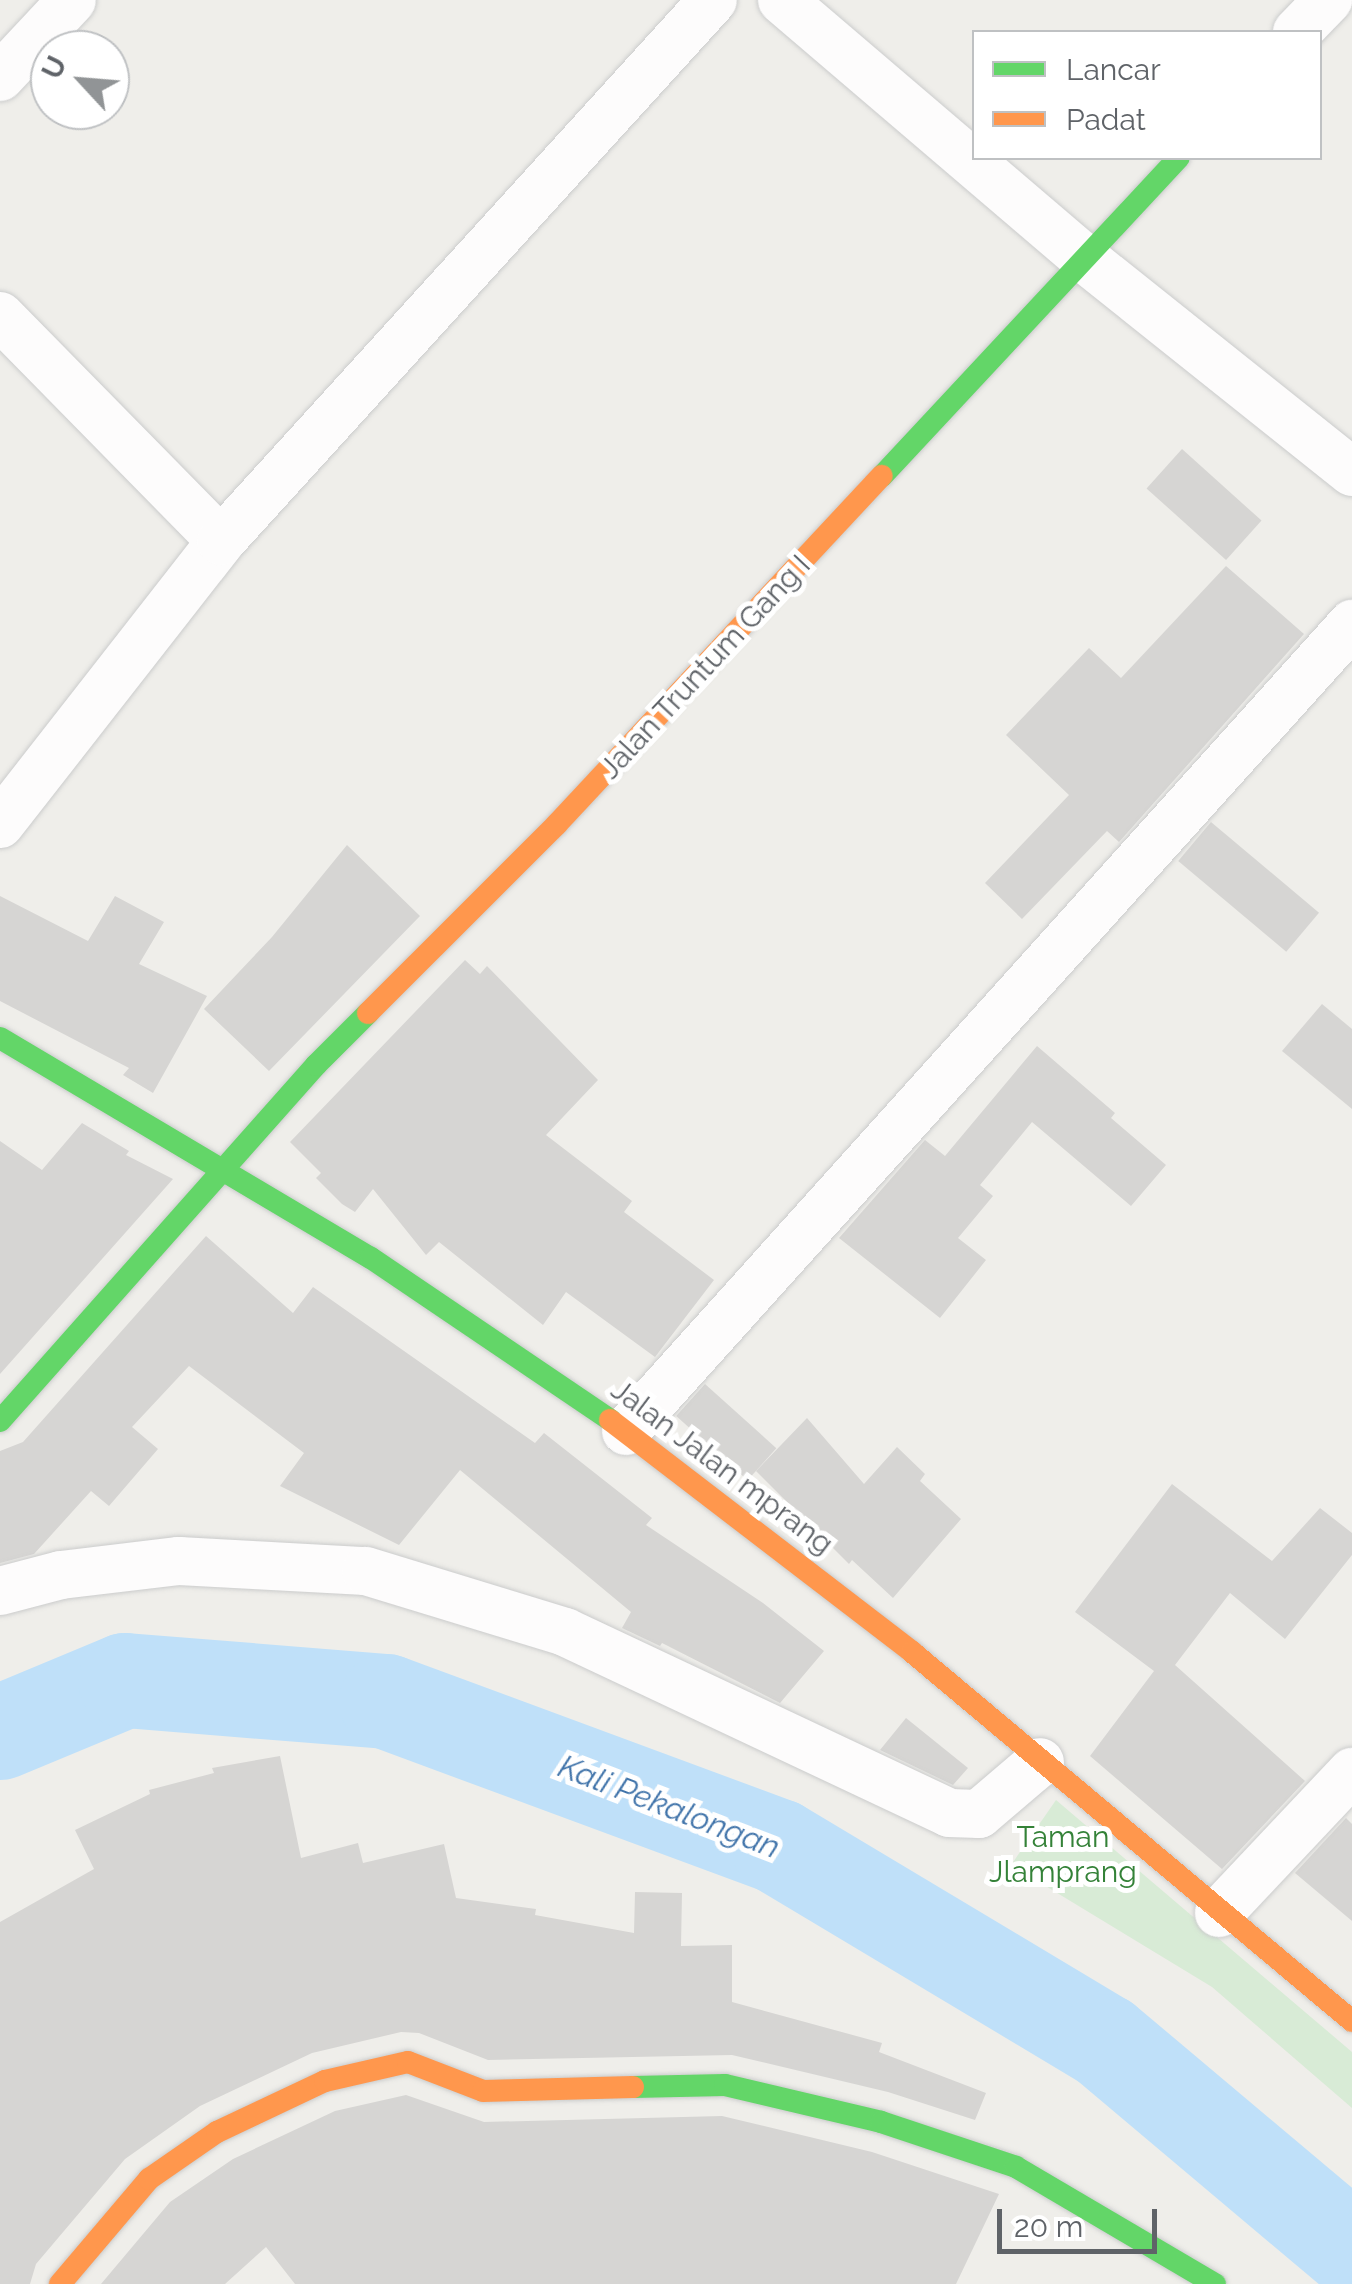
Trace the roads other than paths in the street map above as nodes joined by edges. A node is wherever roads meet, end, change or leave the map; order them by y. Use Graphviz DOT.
graph roads {
  1 [pos="72,0"];
  2 [pos="713,0"];
  3 [pos="782,0"];
  4 [pos="1328,0"];
  5 [pos="1300,30"];
  6 [pos="0,77"];
  7 [pos="972,159"];
  8 [pos="973,160"];
  9 [pos="1177,160"];
  10 [pos="1084,258"];
  11 [pos="0,316"];
  12 [pos="1352,472"];
  13 [pos="221,541"];
  14 [pos="1352,624"];
  15 [pos="0,824"];
  16 [pos="0,1038"];
  17 [pos="222,1168"];
  18 [pos="0,1421"];
  19 [pos="626,1431"];
  20 [pos="0,1592"];
  21 [pos="1040,1762"];
  22 [pos="1352,1772"];
  23 [pos="1218,1913"];
  24 [pos="1352,2021"];
  25 [pos="60,2284"];
  26 [pos="1215,2284"];
  1 -- 6 [label="street"];
  2 -- 13 [label="street"];
  3 -- 7 [label="street"];
  4 -- 5 [label="street"];
  8 -- 10 [label="street"];
  9 -- 10 [label="street, Jalan Truntum Gang I"];
  10 -- 12 [label="street"];
  10 -- 17 [label="street, Jalan Truntum Gang I"];
  11 -- 13 [label="street"];
  13 -- 15 [label="street"];
  14 -- 19 [label="street"];
  16 -- 17 [label="street, Jalan Jalan mprang"];
  17 -- 18 [label="street, Jalan Truntum Gang I"];
  17 -- 19 [label="street, Jalan Jalan mprang"];
  19 -- 21 [label="street, Jalan Jalan mprang"];
  20 -- 21 [label="street"];
  21 -- 23 [label="street, Jalan Jalan mprang"];
  22 -- 23 [label="street"];
  23 -- 24 [label="street, Jalan Jalan mprang"];
  25 -- 26 [label="street"];
}
